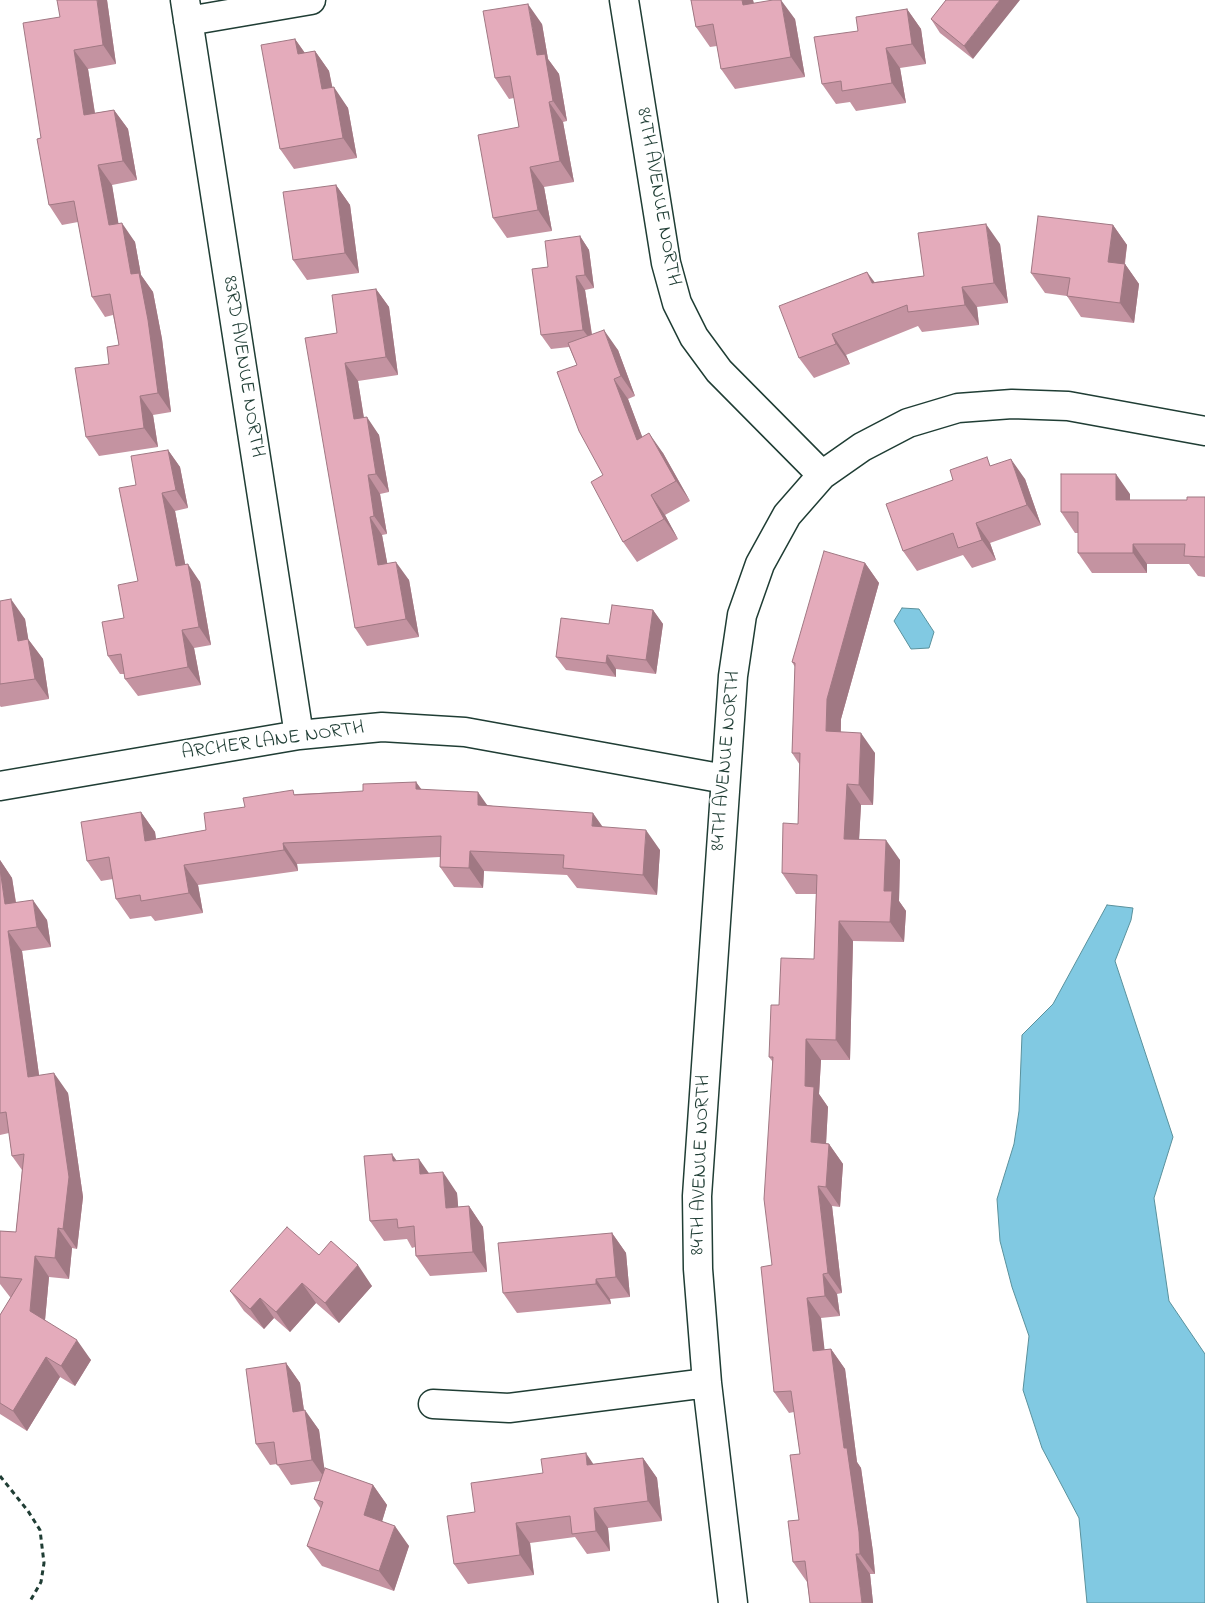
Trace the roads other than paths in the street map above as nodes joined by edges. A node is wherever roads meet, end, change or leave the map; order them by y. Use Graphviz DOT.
graph roads {
  1 [pos="311,0"];
  2 [pos="624,0"];
  3 [pos="186,11"];
  4 [pos="1205,431"];
  5 [pos="822,475"];
  6 [pos="299,735"];
  7 [pos="725,779"];
  8 [pos="0,786"];
  9 [pos="707,1383"];
  10 [pos="434,1404"];
  11 [pos="734,1603"];
  1 -- 3 [label="street"];
  2 -- 5 [label="street, 84TH AVENUE NORTH"];
  3 -- 6 [label="street, 83RD AVENUE NORTH"];
  4 -- 5 [label="street"];
  5 -- 7 [label="street, 84TH AVENUE NORTH"];
  6 -- 7 [label="street, ARCHER LANE NORTH"];
  6 -- 8 [label="street, ARCHER LANE NORTH"];
  7 -- 9 [label="street, 84TH AVENUE NORTH"];
  9 -- 10 [label="street"];
  9 -- 11 [label="street, 84TH AVENUE NORTH"];
}
